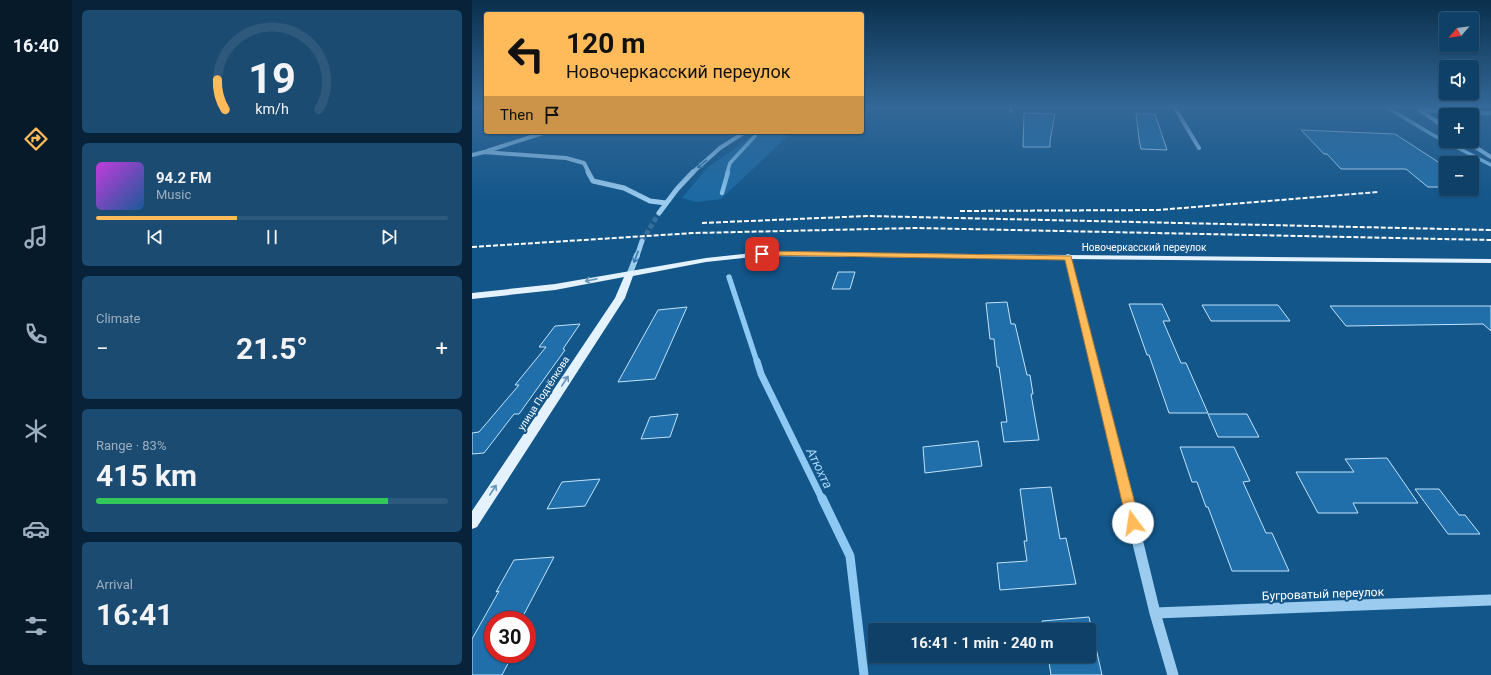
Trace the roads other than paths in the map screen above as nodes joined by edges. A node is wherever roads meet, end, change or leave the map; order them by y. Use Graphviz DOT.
graph roads {
  1 [pos="523,140"];
  2 [pos="735,140"];
  3 [pos="1194,140"];
  4 [pos="1199,148"];
  5 [pos="1477,148"];
  6 [pos="484,152"];
  7 [pos="472,156"];
  8 [pos="1491,157"];
  9 [pos="666,203"];
  10 [pos="659,213"];
  11 [pos="642,241"];
  12 [pos="1068,258"];
  13 [pos="1491,261"];
  14 [pos="630,273"];
  15 [pos="472,296"];
  16 [pos="472,523"];
  17 [pos="1491,600"];
  18 [pos="1155,613"];
  19 [pos="1173,675"];
  1 -- 6 [label="street"];
  2 -- 9 [label="street, one-way"];
  3 -- 4 [label="street"];
  5 -- 8 [label="street"];
  6 -- 7 [label="street"];
  6 -- 9 [label="street"];
  9 -- 10 [label="street"];
  11 -- 14 [label="street, one-way"];
  12 -- 13 [label="main road, Новочеркасский переулок"];
  12 -- 14 [label="main road, Новочеркасский переулок"];
  12 -- 18 [label="street"];
  14 -- 15 [label="main road, Новочеркасский переулок, one-way"];
  16 -- 14 [label="main road, улица Подтёлкова, one-way"];
  17 -- 18 [label="street, Бугроватый переулок"];
  18 -- 19 [label="street"];
}
